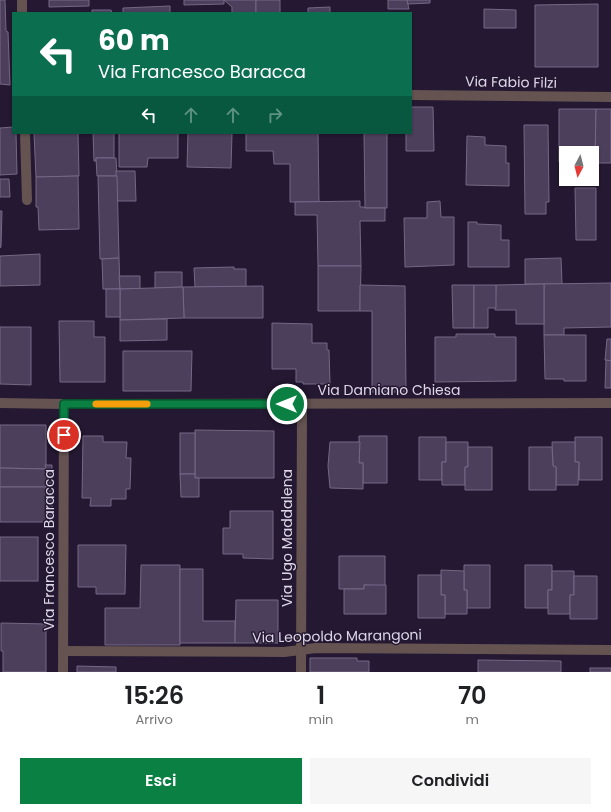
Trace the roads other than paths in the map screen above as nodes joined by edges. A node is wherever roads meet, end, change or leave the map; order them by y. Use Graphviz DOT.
graph roads {
  1 [pos="22,0"];
  2 [pos="22,12"];
  3 [pos="412,94"];
  4 [pos="611,97"];
  5 [pos="26,134"];
  6 [pos="27,200"];
  7 [pos="0,403"];
  8 [pos="611,403"];
  9 [pos="64,404"];
  10 [pos="302,404"];
  11 [pos="300,650"];
  12 [pos="611,650"];
  13 [pos="63,651"];
  14 [pos="63,672"];
  15 [pos="300,672"];
  1 -- 2 [label="street"];
  3 -- 4 [label="street, Via Fabio Filzi"];
  5 -- 6 [label="street"];
  7 -- 9 [label="street, Via Damiano Chiesa"];
  8 -- 10 [label="street, Via Damiano Chiesa"];
  9 -- 10 [label="street, Via Damiano Chiesa"];
  9 -- 13 [label="street, Via Francesco Baracca"];
  10 -- 11 [label="street, Via Ugo Maddalena"];
  11 -- 12 [label="street, Via Leopoldo Marangoni"];
  11 -- 13 [label="street, Via Leopoldo Marangoni"];
  11 -- 15 [label="street, Via Ugo Maddalena"];
  13 -- 14 [label="street, Via Francesco Baracca"];
}
